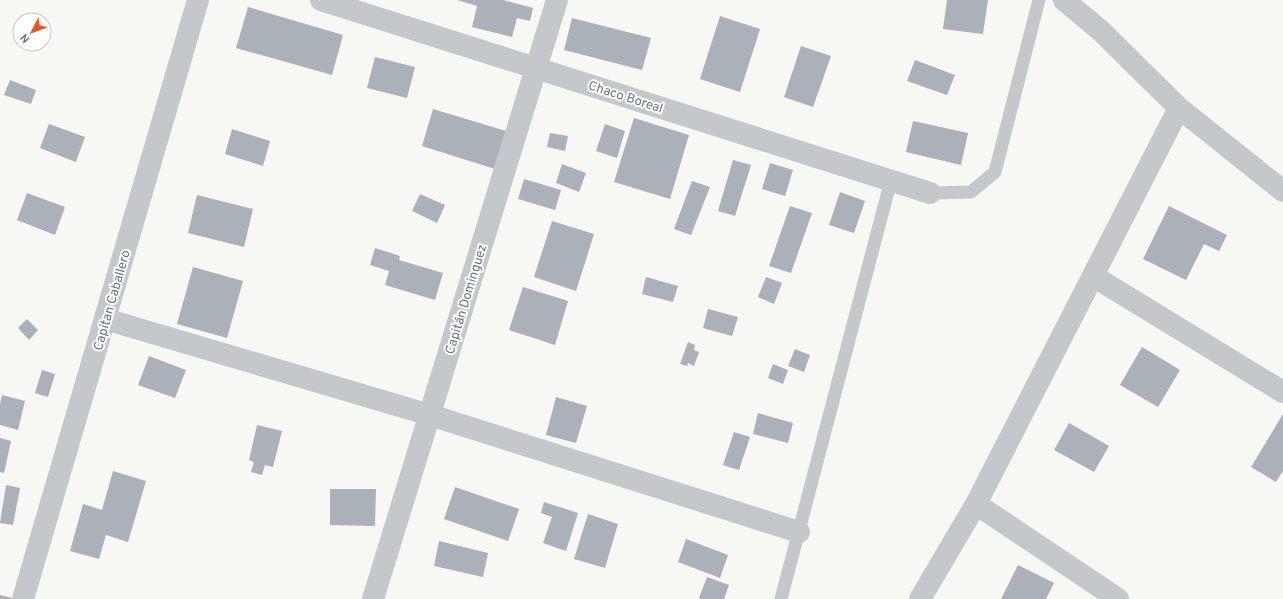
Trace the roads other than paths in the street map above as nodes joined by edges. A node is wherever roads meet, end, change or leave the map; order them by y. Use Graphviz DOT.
graph roads {
  1 [pos="198,0"];
  2 [pos="321,0"];
  3 [pos="557,0"];
  4 [pos="1040,0"];
  5 [pos="1064,0"];
  6 [pos="537,68"];
  7 [pos="1179,108"];
  8 [pos="891,180"];
  9 [pos="1283,190"];
  10 [pos="930,193"];
  11 [pos="1093,276"];
  12 [pos="105,319"];
  13 [pos="1283,392"];
  14 [pos="430,415"];
  15 [pos="976,504"];
  16 [pos="799,532"];
  17 [pos="23,599"];
  18 [pos="374,599"];
  19 [pos="781,599"];
  20 [pos="920,599"];
  21 [pos="1118,599"];
  1 -- 12 [label="street, Capitan Caballero"];
  2 -- 6 [label="street, Chaco Boreal"];
  3 -- 6 [label="street, Capitán Dominguez"];
  4 -- 10 [label="lane"];
  5 -- 7 [label="street"];
  6 -- 8 [label="street, Chaco Boreal"];
  6 -- 14 [label="street, Capitán Dominguez"];
  7 -- 9 [label="street"];
  7 -- 11 [label="street"];
  8 -- 10 [label="street, Chaco Boreal"];
  8 -- 16 [label="lane"];
  11 -- 13 [label="street"];
  11 -- 15 [label="street"];
  12 -- 14 [label="street"];
  12 -- 17 [label="street, Capitan Caballero"];
  14 -- 16 [label="street"];
  14 -- 18 [label="street, Capitán Dominguez"];
  15 -- 20 [label="street"];
  15 -- 21 [label="street"];
  16 -- 19 [label="lane"];
}
